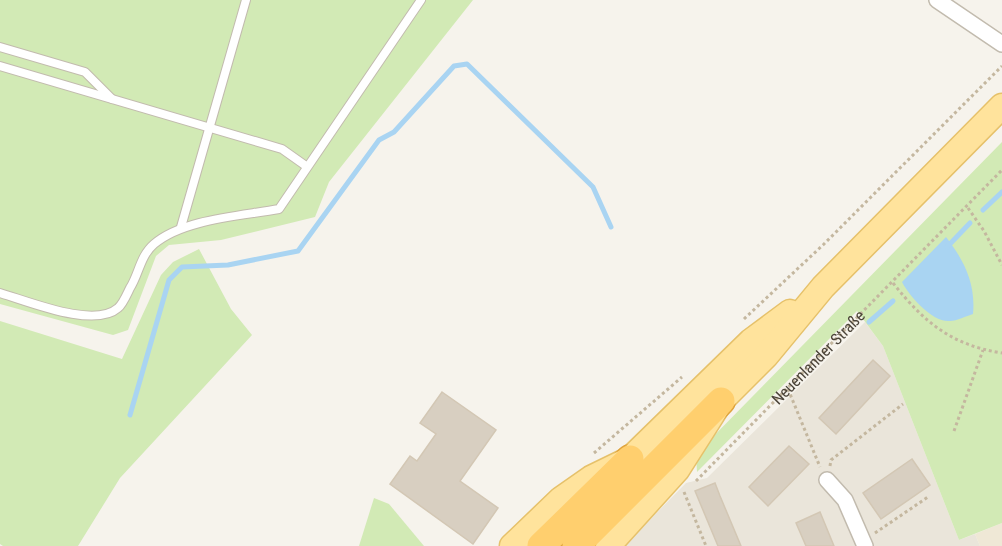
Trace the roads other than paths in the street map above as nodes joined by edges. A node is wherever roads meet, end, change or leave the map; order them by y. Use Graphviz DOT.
graph roads {
  1 [pos="246,0"];
  2 [pos="421,0"];
  3 [pos="937,0"];
  4 [pos="1002,44"];
  5 [pos="0,47"];
  6 [pos="0,66"];
  7 [pos="113,100"];
  8 [pos="1002,106"];
  9 [pos="209,129"];
  10 [pos="306,166"];
  11 [pos="181,227"];
  12 [pos="823,287"];
  13 [pos="0,293"];
  14 [pos="721,401"];
  15 [pos="630,459"];
  16 [pos="826,480"];
  17 [pos="864,544"];
  18 [pos="512,546"];
  19 [pos="541,546"];
  20 [pos="576,546"];
  21 [pos="608,546"];
  1 -- 9 [label="lane"];
  2 -- 10 [label="lane"];
  3 -- 4 [label="street"];
  5 -- 7 [label="lane"];
  6 -- 7 [label="lane"];
  7 -- 9 [label="lane"];
  8 -- 12 [label="main road"];
  9 -- 10 [label="lane"];
  9 -- 11 [label="lane"];
  10 -- 11 [label="lane"];
  11 -- 13 [label="lane"];
  12 -- 14 [label="main road"];
  12 -- 15 [label="main road"];
  14 -- 20 [label="highway"];
  14 -- 21 [label="main road"];
  15 -- 18 [label="main road"];
  15 -- 19 [label="highway"];
  16 -- 17 [label="street"];
}
